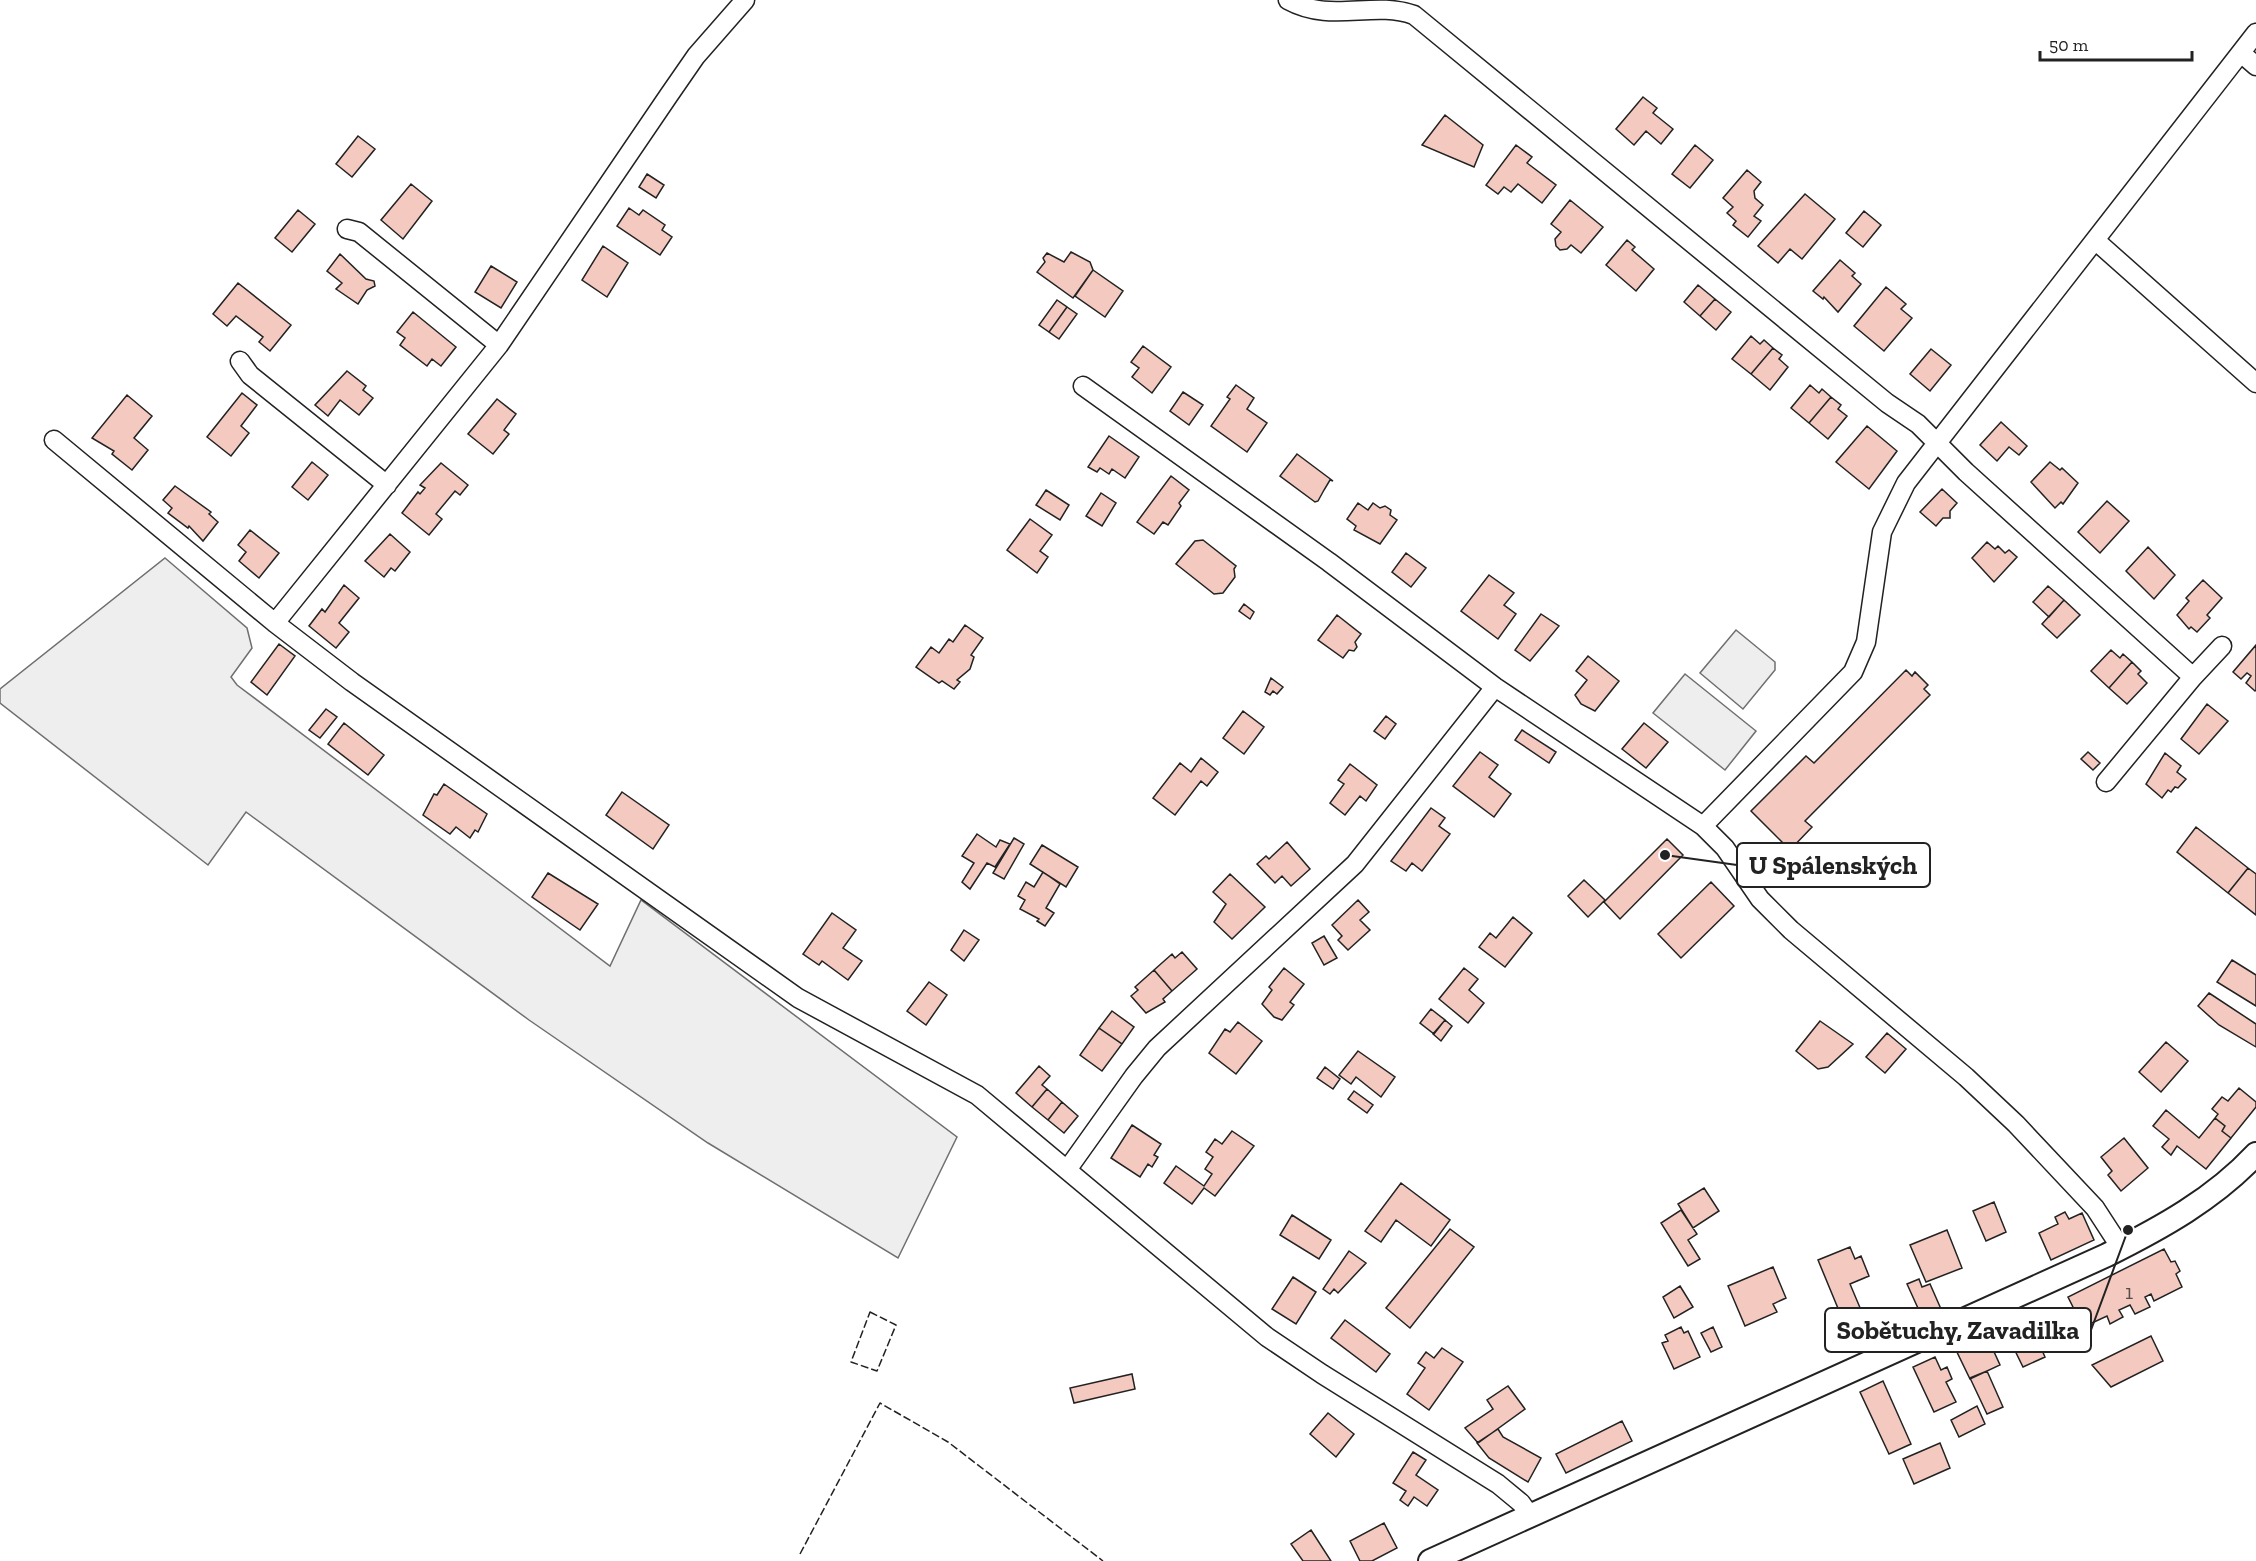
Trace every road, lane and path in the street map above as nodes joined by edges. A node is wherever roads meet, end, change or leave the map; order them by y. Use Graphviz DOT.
graph roads {
  1 [pos="745,0"];
  2 [pos="1288,0"];
  3 [pos="2256,33"];
  4 [pos="2241,53"];
  5 [pos="2256,66"];
  6 [pos="347,229"];
  7 [pos="2095,240"];
  8 [pos="499,345"];
  9 [pos="240,361"];
  10 [pos="2256,383"];
  11 [pos="1083,386"];
  12 [pos="54,440"];
  13 [pos="1937,442"];
  14 [pos="387,485"];
  15 [pos="274,623"];
  16 [pos="2222,646"];
  17 [pos="2193,677"];
  18 [pos="1495,687"];
  19 [pos="2106,782"];
  20 [pos="1703,826"];
  21 [pos="2256,1154"];
  22 [pos="1067,1170"];
  23 [pos="2121,1248"];
  24 [pos="1531,1517"];
  25 [pos="1430,1561"];
  1 -- 8 [label="street"];
  2 -- 13 [label="street"];
  3 -- 4 [label="street"];
  4 -- 5 [label="street"];
  4 -- 7 [label="street"];
  6 -- 8 [label="street"];
  7 -- 10 [label="street"];
  7 -- 13 [label="street"];
  8 -- 14 [label="street"];
  9 -- 14 [label="street"];
  11 -- 18 [label="street"];
  12 -- 15 [label="street"];
  13 -- 17 [label="street"];
  13 -- 20 [label="street"];
  14 -- 15 [label="street"];
  15 -- 22 [label="street"];
  16 -- 17 [label="street"];
  17 -- 19 [label="street"];
  18 -- 20 [label="street"];
  18 -- 22 [label="street"];
  20 -- 23 [label="street"];
  21 -- 23 [label="street"];
  22 -- 24 [label="street"];
  23 -- 24 [label="street"];
  24 -- 25 [label="street"];
}
